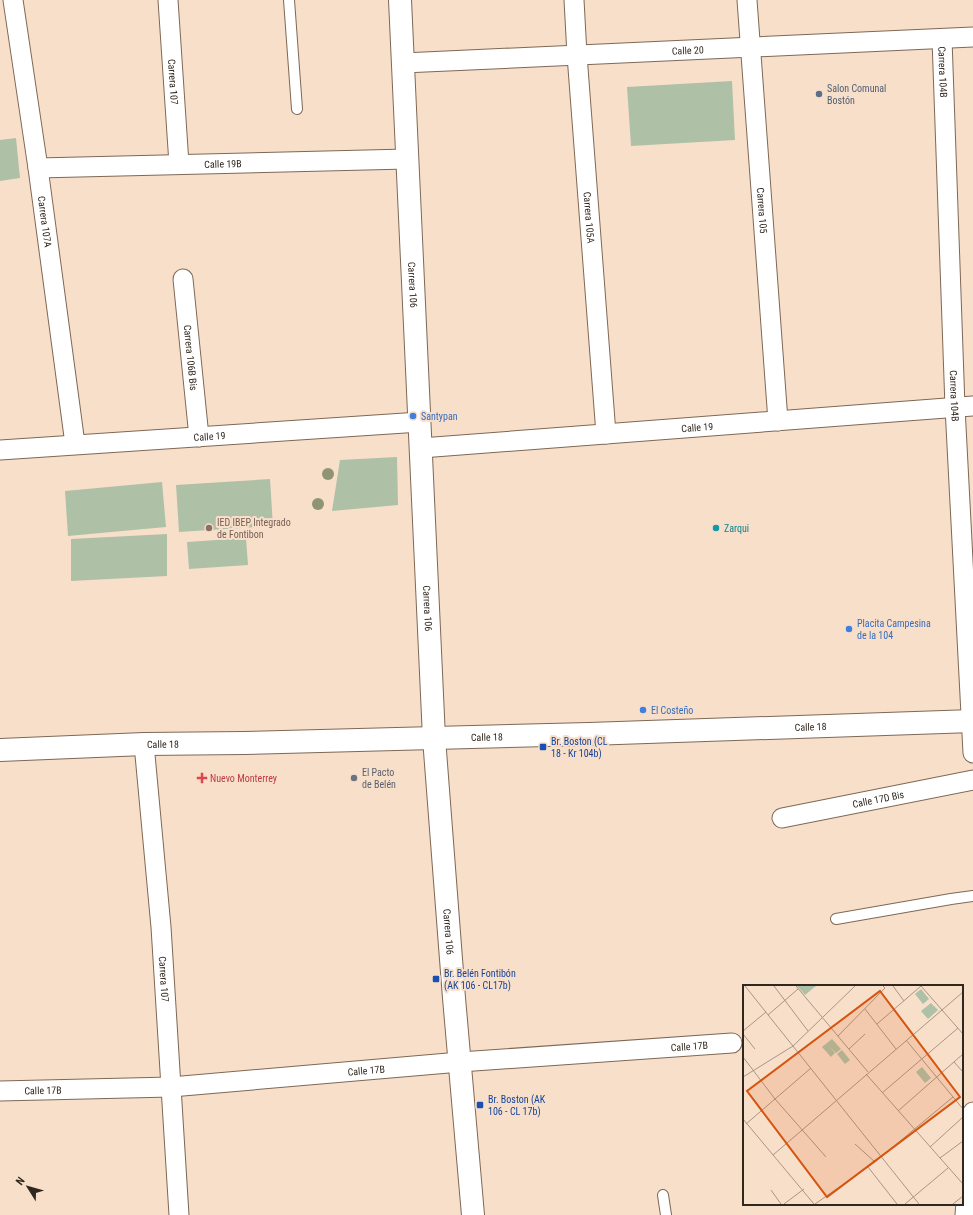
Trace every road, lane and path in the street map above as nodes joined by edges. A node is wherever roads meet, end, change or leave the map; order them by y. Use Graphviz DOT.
graph roads {
  1 [pos="13,0"];
  2 [pos="168,0"];
  3 [pos="289,0"];
  4 [pos="400,0"];
  5 [pos="574,0"];
  6 [pos="747,0"];
  7 [pos="973,37"];
  8 [pos="942,39"];
  9 [pos="750,48"];
  10 [pos="577,55"];
  11 [pos="403,63"];
  12 [pos="297,109"];
  13 [pos="407,159"];
  14 [pos="179,164"];
  15 [pos="38,168"];
  16 [pos="183,279"];
  17 [pos="964,407"];
  18 [pos="778,421"];
  19 [pos="420,422"];
  20 [pos="606,434"];
  21 [pos="199,437"];
  22 [pos="75,444"];
  23 [pos="421,448"];
  24 [pos="0,450"];
  25 [pos="972,721"];
  26 [pos="434,738"];
  27 [pos="144,744"];
  28 [pos="0,750"];
  29 [pos="973,753"];
  30 [pos="973,780"];
  31 [pos="782,818"];
  32 [pos="973,896"];
  33 [pos="836,919"];
  34 [pos="732,1043"];
  35 [pos="460,1062"];
  36 [pos="171,1086"];
  37 [pos="0,1091"];
  38 [pos="973,1112"];
  39 [pos="663,1195"];
  40 [pos="179,1215"];
  41 [pos="473,1215"];
  42 [pos="666,1215"];
  43 [pos="965,1215"];
  1 -- 15 [label="street, Carrera 107A"];
  2 -- 14 [label="street, Carrera 107"];
  3 -- 12 [label="lane"];
  4 -- 11 [label="street, Carrera 106"];
  5 -- 10 [label="street, Carrera 105A"];
  6 -- 9 [label="street, Carrera 105"];
  7 -- 8 [label="street, Calle 20"];
  8 -- 9 [label="street, Calle 20"];
  8 -- 17 [label="street, Carrera 104B"];
  9 -- 10 [label="street, Calle 20"];
  9 -- 18 [label="street, Carrera 105"];
  10 -- 11 [label="street, Calle 20"];
  10 -- 20 [label="street, Carrera 105A"];
  11 -- 13 [label="street, Carrera 106"];
  13 -- 14 [label="street, Calle 19B"];
  13 -- 19 [label="street, Carrera 106"];
  14 -- 15 [label="street, Calle 19B"];
  15 -- 22 [label="street, Carrera 107A"];
  16 -- 21 [label="street, Carrera 106B Bis"];
  17 -- 18 [label="street, Calle 19"];
  17 -- 25 [label="street, Carrera 104B"];
  18 -- 20 [label="street, Calle 19"];
  19 -- 21 [label="street, Calle 19"];
  19 -- 23 [label="street, Carrera 106"];
  20 -- 23 [label="street, Calle 19"];
  21 -- 22 [label="street, Calle 19"];
  22 -- 24 [label="street, Calle 19"];
  23 -- 26 [label="street, Carrera 106"];
  25 -- 26 [label="street, Calle 18"];
  25 -- 29 [label="street, Carrera 104B"];
  26 -- 27 [label="street, Calle 18"];
  26 -- 35 [label="street, Carrera 106"];
  27 -- 28 [label="street, Calle 18"];
  27 -- 36 [label="street, Carrera 107"];
  30 -- 31 [label="street, Calle 17D Bis"];
  32 -- 33 [label="lane"];
  34 -- 35 [label="street, Calle 17B"];
  35 -- 36 [label="street, Calle 17B"];
  35 -- 41 [label="street, Carrera 106"];
  36 -- 37 [label="street, Calle 17B"];
  36 -- 40 [label="street, Carrera 107"];
  38 -- 43 [label="street"];
  39 -- 42 [label="lane"];
}
